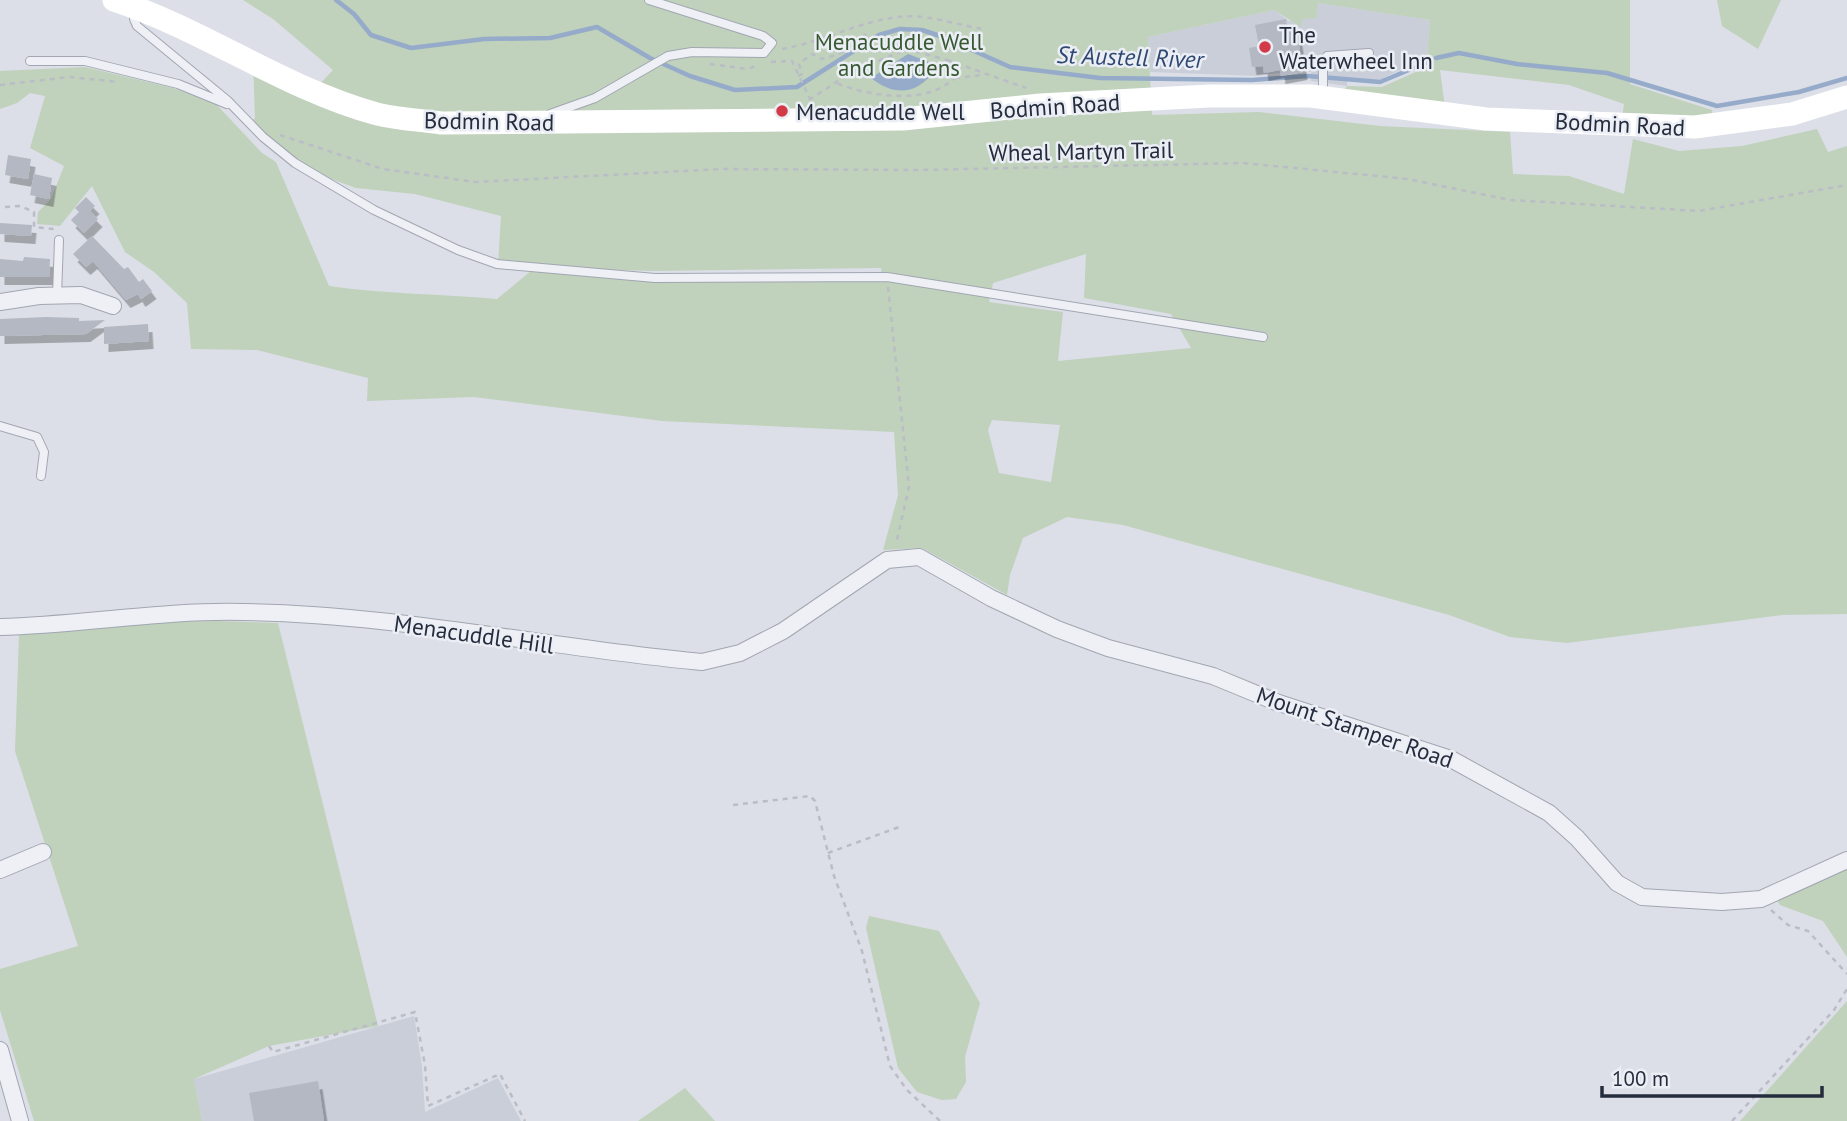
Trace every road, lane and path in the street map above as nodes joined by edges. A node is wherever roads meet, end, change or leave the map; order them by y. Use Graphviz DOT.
graph roads {
  1 [pos="114,0"];
  2 [pos="649,0"];
  3 [pos="138,8"];
  4 [pos="983,29"];
  5 [pos="866,34"];
  6 [pos="764,53"];
  7 [pos="1369,54"];
  8 [pos="947,60"];
  9 [pos="30,61"];
  10 [pos="987,75"];
  11 [pos="955,78"];
  12 [pos="130,83"];
  13 [pos="836,83"];
  14 [pos="0,85"];
  15 [pos="1026,88"];
  16 [pos="1323,92"];
  17 [pos="1847,97"];
  18 [pos="233,106"];
  19 [pos="526,123"];
  20 [pos="314,148"];
  21 [pos="1847,185"];
  22 [pos="5,207"];
  23 [pos="57,229"];
  24 [pos="59,240"];
  25 [pos="887,277"];
  26 [pos="57,296"];
  27 [pos="0,303"];
  28 [pos="113,306"];
  29 [pos="1263,337"];
  30 [pos="0,426"];
  31 [pos="41,475"];
  32 [pos="919,557"];
  33 [pos="897,559"];
  34 [pos="0,627"];
  35 [pos="733,805"];
  36 [pos="902,826"];
  37 [pos="43,852"];
  38 [pos="828,852"];
  39 [pos="1847,860"];
  40 [pos="0,870"];
  41 [pos="1762,899"];
  42 [pos="1847,974"];
  43 [pos="1847,989"];
  44 [pos="269,1046"];
  45 [pos="0,1050"];
  46 [pos="20,1121"];
  47 [pos="525,1121"];
  48 [pos="940,1121"];
  49 [pos="1732,1121"];
  1 -- 3 [label="main road, Bodmin Road"];
  2 -- 6 [label="lane"];
  3 -- 18 [label="lane"];
  3 -- 19 [label="main road, Bodmin Road"];
  4 -- 6 [label="path"];
  5 -- 13 [label="path"];
  6 -- 19 [label="lane"];
  7 -- 16 [label="lane"];
  8 -- 10 [label="path"];
  8 -- 11 [label="path"];
  8 -- 13 [label="path"];
  9 -- 18 [label="lane"];
  10 -- 11 [label="path"];
  10 -- 15 [label="path"];
  11 -- 13 [label="path"];
  12 -- 14 [label="path"];
  16 -- 17 [label="main road, Bodmin Road"];
  16 -- 19 [label="main road, Bodmin Road"];
  18 -- 25 [label="lane"];
  20 -- 21 [label="path, Wheal Martyn Trail"];
  22 -- 23 [label="path"];
  24 -- 26 [label="lane"];
  25 -- 29 [label="lane"];
  25 -- 33 [label="path"];
  26 -- 27 [label="street"];
  26 -- 28 [label="street"];
  30 -- 31 [label="lane"];
  32 -- 33 [label="street, Menacuddle Hill"];
  32 -- 41 [label="street, Mount Stamper Road"];
  33 -- 34 [label="street, Menacuddle Hill"];
  35 -- 38 [label="path"];
  36 -- 38 [label="path"];
  37 -- 40 [label="street"];
  38 -- 48 [label="path"];
  39 -- 41 [label="street, Mount Stamper Road"];
  41 -- 42 [label="path"];
  43 -- 49 [label="path"];
  44 -- 47 [label="path"];
  45 -- 46 [label="street"];
}
